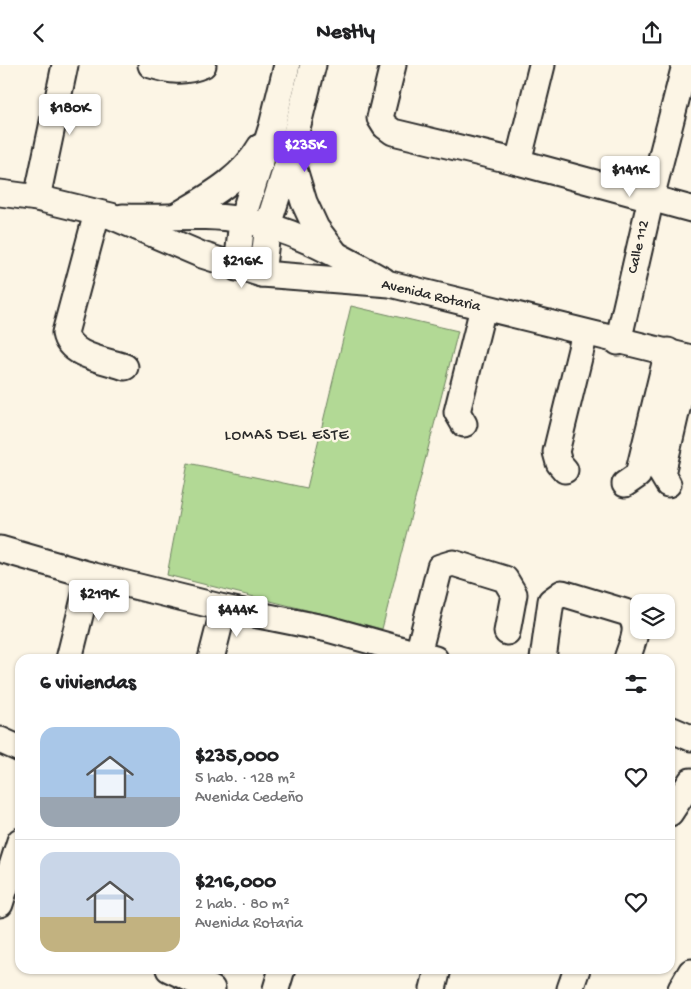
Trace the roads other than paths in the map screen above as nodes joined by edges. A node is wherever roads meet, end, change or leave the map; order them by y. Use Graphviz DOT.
graph roads {
  1 [pos="65,65"];
  2 [pos="150,65"];
  3 [pos="202,65"];
  4 [pos="287,65"];
  5 [pos="313,65"];
  6 [pos="394,65"];
  7 [pos="542,65"];
  8 [pos="685,65"];
  9 [pos="272,126"];
  10 [pos="290,156"];
  11 [pos="518,162"];
  12 [pos="1,197"];
  13 [pos="37,198"];
  14 [pos="651,198"];
  15 [pos="691,209"];
  16 [pos="104,215"];
  17 [pos="178,215"];
  18 [pos="242,220"];
  19 [pos="268,225"];
  20 [pos="337,255"];
  21 [pos="237,268"];
  22 [pos="262,274"];
  23 [pos="390,284"];
  24 [pos="483,308"];
  25 [pos="585,333"];
  26 [pos="618,342"];
  27 [pos="683,356"];
  28 [pos="125,367"];
  29 [pos="464,424"];
  30 [pos="565,470"];
  31 [pos="625,484"];
  32 [pos="668,485"];
  33 [pos="0,549"];
  34 [pos="90,575"];
  35 [pos="224,608"];
  36 [pos="507,632"];
  37 [pos="382,652"];
  38 [pos="70,654"];
  39 [pos="212,654"];
  40 [pos="404,654"];
  41 [pos="427,654"];
  42 [pos="544,654"];
  43 [pos="629,654"];
  44 [pos="675,731"];
  45 [pos="691,739"];
  46 [pos="0,740"];
  47 [pos="15,747"];
  48 [pos="691,781"];
  49 [pos="675,805"];
  50 [pos="15,861"];
  51 [pos="6,896"];
  52 [pos="691,971"];
  53 [pos="180,974"];
  54 [pos="280,974"];
  55 [pos="437,974"];
  56 [pos="212,989"];
  57 [pos="276,989"];
  58 [pos="433,989"];
  59 [pos="681,989"];
  1 -- 13 [label="street"];
  2 -- 3 [label="street"];
  4 -- 9 [label="street"];
  5 -- 10 [label="street"];
  6 -- 11 [label="street"];
  7 -- 11 [label="street"];
  8 -- 14 [label="street, Calle 112"];
  9 -- 17 [label="street"];
  9 -- 18 [label="street"];
  10 -- 19 [label="street"];
  10 -- 20 [label="street"];
  11 -- 14 [label="street"];
  12 -- 13 [label="street, Avenida Rotaria"];
  13 -- 16 [label="street, Avenida Rotaria"];
  14 -- 15 [label="street"];
  14 -- 26 [label="street, Calle 112"];
  16 -- 17 [label="street"];
  16 -- 21 [label="street, Avenida Rotaria"];
  16 -- 28 [label="street"];
  17 -- 18 [label="street"];
  18 -- 19 [label="street"];
  18 -- 21 [label="street"];
  19 -- 20 [label="street"];
  19 -- 22 [label="street"];
  20 -- 23 [label="street"];
  21 -- 22 [label="street, Avenida Rotaria"];
  22 -- 23 [label="street, Avenida Rotaria"];
  23 -- 24 [label="street, Avenida Rotaria"];
  24 -- 25 [label="street, Avenida Rotaria"];
  24 -- 29 [label="street"];
  25 -- 26 [label="street, Avenida Rotaria"];
  25 -- 30 [label="street"];
  26 -- 27 [label="street, Avenida Rotaria"];
  27 -- 31 [label="street"];
  27 -- 32 [label="street"];
  33 -- 34 [label="street"];
  34 -- 35 [label="street"];
  34 -- 38 [label="street"];
  35 -- 37 [label="street"];
  35 -- 39 [label="street"];
  36 -- 41 [label="street"];
  37 -- 40 [label="street"];
  42 -- 43 [label="street"];
  44 -- 45 [label="street"];
  46 -- 47 [label="street"];
  48 -- 49 [label="street"];
  50 -- 51 [label="street"];
  52 -- 59 [label="street"];
  53 -- 56 [label="street"];
  54 -- 57 [label="street"];
  55 -- 58 [label="street"];
}
